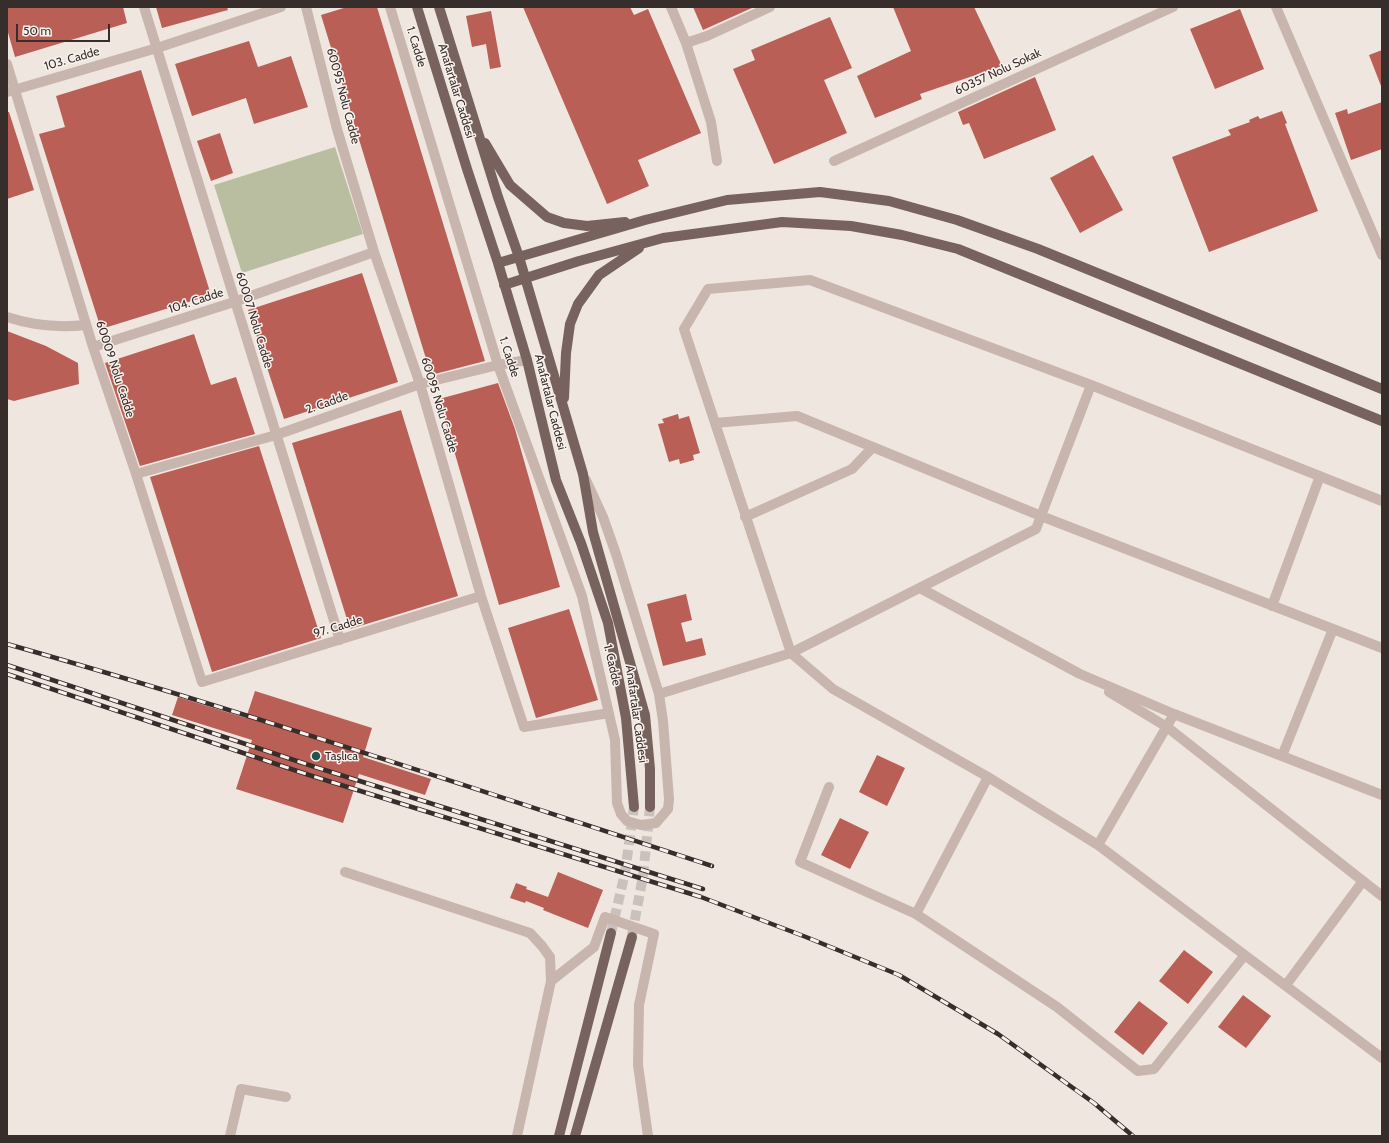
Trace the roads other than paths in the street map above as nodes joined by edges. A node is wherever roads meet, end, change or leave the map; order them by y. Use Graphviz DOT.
graph roads {
  1 [pos="144,7"];
  2 [pos="281,7"];
  3 [pos="306,7"];
  4 [pos="390,7"];
  5 [pos="417,7"];
  6 [pos="439,7"];
  7 [pos="671,7"];
  8 [pos="770,7"];
  9 [pos="1173,7"];
  10 [pos="1276,7"];
  11 [pos="686,43"];
  12 [pos="157,48"];
  13 [pos="7,64"];
  14 [pos="11,91"];
  15 [pos="476,128"];
  16 [pos="717,161"];
  17 [pos="834,161"];
  18 [pos="645,220"];
  19 [pos="648,242"];
  20 [pos="374,252"];
  21 [pos="1382,255"];
  22 [pos="519,257"];
  23 [pos="498,263"];
  24 [pos="526,278"];
  25 [pos="504,285"];
  26 [pos="234,302"];
  27 [pos="7,317"];
  28 [pos="86,325"];
  29 [pos="93,347"];
  30 [pos="527,360"];
  31 [pos="498,366"];
  32 [pos="420,384"];
  33 [pos="1091,385"];
  34 [pos="1382,389"];
  35 [pos="564,406"];
  36 [pos="1382,422"];
  37 [pos="715,423"];
  38 [pos="276,435"];
  39 [pos="873,447"];
  40 [pos="136,474"];
  41 [pos="583,474"];
  42 [pos="1320,476"];
  43 [pos="1382,501"];
  44 [pos="1041,516"];
  45 [pos="746,517"];
  46 [pos="920,588"];
  47 [pos="481,596"];
  48 [pos="1272,606"];
  49 [pos="1333,629"];
  50 [pos="340,640"];
  51 [pos="1382,648"];
  52 [pos="790,653"];
  53 [pos="1080,674"];
  54 [pos="202,682"];
  55 [pos="659,694"];
  56 [pos="609,713"];
  57 [pos="1174,714"];
  58 [pos="1167,727"];
  59 [pos="1282,756"];
  60 [pos="988,777"];
  61 [pos="828,787"];
  62 [pos="1382,795"];
  63 [pos="634,807"];
  64 [pos="650,807"];
  65 [pos="1098,845"];
  66 [pos="345,872"];
  67 [pos="1363,881"];
  68 [pos="1382,896"];
  69 [pos="916,914"];
  70 [pos="611,933"];
  71 [pos="632,937"];
  72 [pos="1244,956"];
  73 [pos="551,981"];
  74 [pos="1286,986"];
  75 [pos="1382,1058"];
  76 [pos="286,1097"];
  77 [pos="230,1136"];
  78 [pos="517,1136"];
  79 [pos="559,1136"];
  80 [pos="576,1136"];
  81 [pos="648,1136"];
  1 -- 12 [label="street, 60007 Nolu Cadde"];
  2 -- 12 [label="street, 103. Cadde"];
  3 -- 20 [label="street, 60095 Nolu Cadde"];
  4 -- 31 [label="street, 1. Cadde"];
  5 -- 23 [label="main road, Anafartalar Caddesi"];
  6 -- 15 [label="main road, Anafartalar Caddesi"];
  7 -- 11 [label="street"];
  8 -- 11 [label="street"];
  9 -- 17 [label="street, 60357 Nolu Sokak"];
  10 -- 21 [label="street"];
  11 -- 16 [label="street"];
  12 -- 14 [label="street, 103. Cadde"];
  12 -- 26 [label="street, 60007 Nolu Cadde"];
  13 -- 14 [label="street, 60009 Nolu Cadde"];
  14 -- 28 [label="street, 60009 Nolu Cadde"];
  15 -- 18 [label="main road"];
  15 -- 22 [label="main road, Anafartalar Caddesi"];
  18 -- 22 [label="main road"];
  18 -- 34 [label="main road"];
  19 -- 24 [label="main road"];
  19 -- 35 [label="main road"];
  19 -- 36 [label="main road"];
  20 -- 26 [label="street, 104. Cadde"];
  20 -- 32 [label="street, 60095 Nolu Cadde"];
  22 -- 23 [label="main road"];
  22 -- 24 [label="main road, Anafartalar Caddesi"];
  23 -- 25 [label="main road, Anafartalar Caddesi"];
  24 -- 25 [label="main road"];
  24 -- 35 [label="main road, Anafartalar Caddesi"];
  25 -- 30 [label="main road, Anafartalar Caddesi"];
  26 -- 29 [label="street, 104. Cadde"];
  26 -- 38 [label="street, 60007 Nolu Cadde"];
  27 -- 28 [label="street"];
  28 -- 29 [label="street, 60009 Nolu Cadde"];
  29 -- 40 [label="street, 60009 Nolu Cadde"];
  30 -- 31 [label="street, 2. Cadde"];
  30 -- 63 [label="main road, Anafartalar Caddesi"];
  31 -- 32 [label="street, 2. Cadde"];
  31 -- 56 [label="street, 1. Cadde"];
  32 -- 38 [label="street, 2. Cadde"];
  32 -- 47 [label="street, 60095 Nolu Cadde"];
  33 -- 37 [label="street"];
  33 -- 42 [label="street"];
  33 -- 44 [label="street"];
  35 -- 41 [label="main road, Anafartalar Caddesi"];
  37 -- 39 [label="street"];
  37 -- 45 [label="street"];
  38 -- 40 [label="street, 2. Cadde"];
  38 -- 50 [label="street, 60007 Nolu Cadde"];
  39 -- 44 [label="street"];
  39 -- 45 [label="street"];
  40 -- 54 [label="street, 60009 Nolu Cadde"];
  41 -- 55 [label="street, 1. Cadde"];
  41 -- 64 [label="main road, Anafartalar Caddesi"];
  42 -- 43 [label="street"];
  42 -- 48 [label="street"];
  44 -- 46 [label="street"];
  44 -- 48 [label="street"];
  45 -- 52 [label="street"];
  46 -- 52 [label="street"];
  46 -- 53 [label="street"];
  47 -- 50 [label="street, 97. Cadde"];
  47 -- 56 [label="street, 60095 Nolu Cadde"];
  48 -- 49 [label="street"];
  49 -- 51 [label="street"];
  49 -- 59 [label="street"];
  50 -- 54 [label="street, 97. Cadde"];
  52 -- 55 [label="street"];
  52 -- 60 [label="street"];
  53 -- 57 [label="street"];
  53 -- 58 [label="street"];
  55 -- 56 [label="street, 1. Cadde"];
  57 -- 58 [label="street"];
  57 -- 59 [label="street"];
  58 -- 65 [label="street"];
  58 -- 67 [label="street"];
  59 -- 62 [label="street"];
  60 -- 65 [label="street"];
  60 -- 69 [label="street"];
  61 -- 69 [label="street"];
  65 -- 72 [label="street"];
  66 -- 73 [label="street"];
  67 -- 68 [label="street"];
  67 -- 74 [label="street"];
  69 -- 72 [label="street"];
  70 -- 79 [label="main road"];
  71 -- 80 [label="main road"];
  72 -- 74 [label="street"];
  73 -- 78 [label="street"];
  73 -- 81 [label="street"];
  74 -- 75 [label="street"];
  76 -- 77 [label="street"];
}
